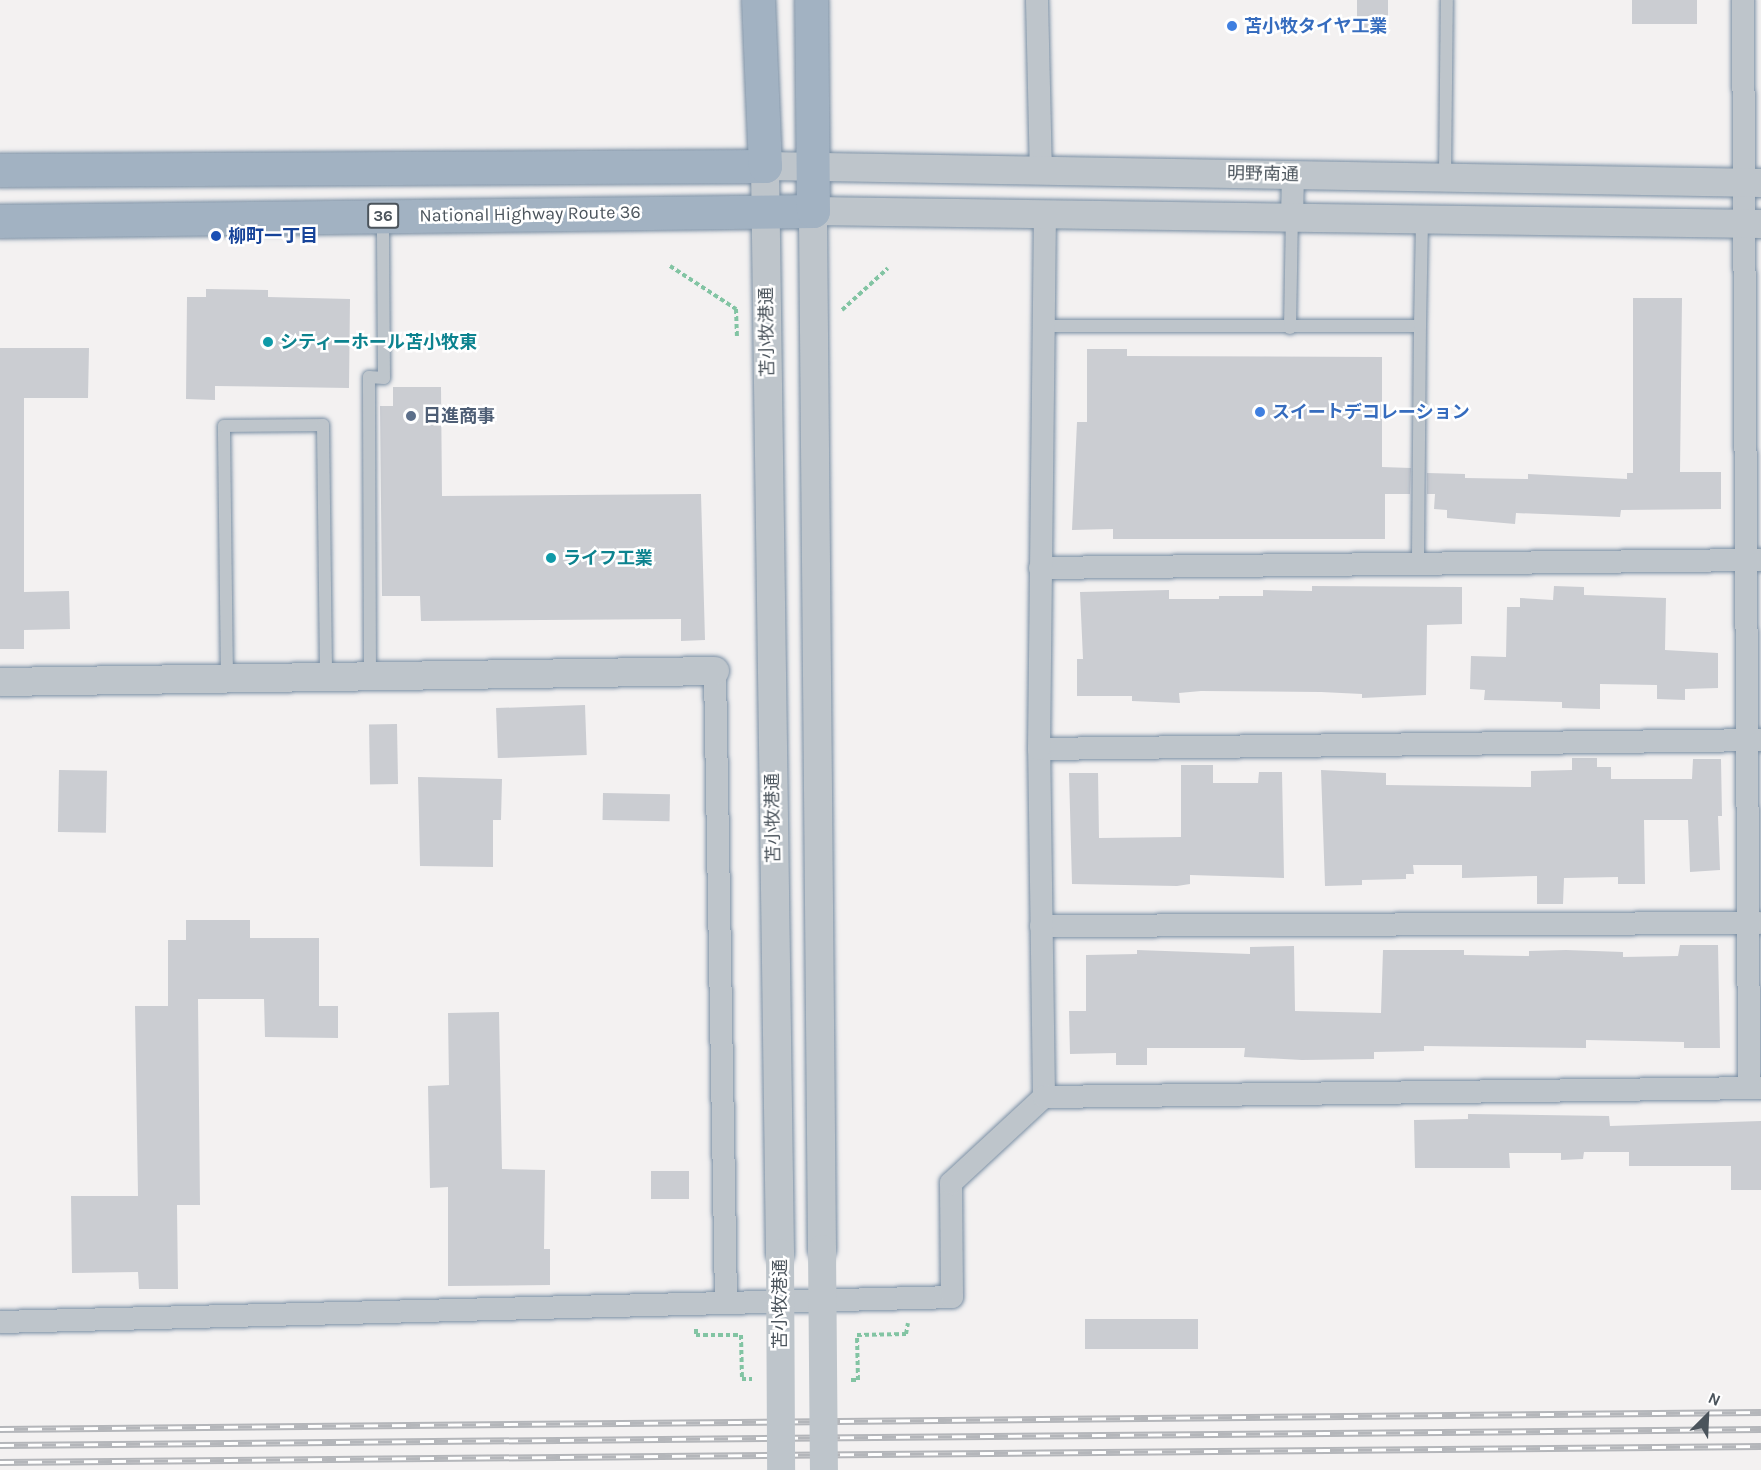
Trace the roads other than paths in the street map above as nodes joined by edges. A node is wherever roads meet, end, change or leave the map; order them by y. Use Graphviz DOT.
graph roads {
  1 [pos="758,0"];
  2 [pos="810,0"];
  3 [pos="1037,0"];
  4 [pos="1447,0"];
  5 [pos="1743,0"];
  6 [pos="765,166"];
  7 [pos="813,167"];
  8 [pos="0,170"];
  9 [pos="1041,171"];
  10 [pos="1293,174"];
  11 [pos="1445,177"];
  12 [pos="1753,183"];
  13 [pos="813,211"];
  14 [pos="766,212"];
  15 [pos="1045,215"];
  16 [pos="383,216"];
  17 [pos="1292,219"];
  18 [pos="0,221"];
  19 [pos="1422,222"];
  20 [pos="1753,224"];
  21 [pos="1043,326"];
  22 [pos="1420,326"];
  23 [pos="1290,328"];
  24 [pos="1753,560"];
  25 [pos="1418,564"];
  26 [pos="1040,568"];
  27 [pos="715,671"];
  28 [pos="370,676"];
  29 [pos="326,677"];
  30 [pos="227,679"];
  31 [pos="0,682"];
  32 [pos="1753,740"];
  33 [pos="1039,749"];
  34 [pos="1754,923"];
  35 [pos="1041,926"];
  36 [pos="1755,1088"];
  37 [pos="1044,1097"];
  38 [pos="726,1303"];
  39 [pos="0,1322"];
  40 [pos="781,1470"];
  41 [pos="824,1470"];
  1 -- 6 [label="highway"];
  2 -- 7 [label="highway"];
  3 -- 9 [label="street"];
  4 -- 11 [label="lane"];
  5 -- 12 [label="street"];
  6 -- 7 [label="street, 明野南通"];
  6 -- 8 [label="highway"];
  6 -- 14 [label="street, 苫小牧港通"];
  7 -- 9 [label="street, 明野南通"];
  7 -- 13 [label="highway"];
  9 -- 10 [label="street, 明野南通"];
  10 -- 11 [label="street, 明野南通"];
  10 -- 17 [label="street"];
  11 -- 12 [label="street, 明野南通"];
  12 -- 20 [label="street"];
  13 -- 14 [label="highway, National Highway Route 36 / 36"];
  13 -- 15 [label="street"];
  13 -- 41 [label="street, bridge"];
  14 -- 16 [label="highway, National Highway Route 36 / 36"];
  14 -- 40 [label="street, 苫小牧港通, bridge"];
  15 -- 17 [label="street"];
  15 -- 21 [label="street"];
  16 -- 18 [label="highway, National Highway Route 36 / 36"];
  16 -- 28 [label="lane"];
  17 -- 19 [label="street"];
  17 -- 23 [label="lane"];
  19 -- 20 [label="street"];
  19 -- 22 [label="lane"];
  20 -- 24 [label="street"];
  21 -- 23 [label="lane"];
  21 -- 26 [label="street"];
  22 -- 23 [label="lane"];
  22 -- 25 [label="lane"];
  24 -- 25 [label="street"];
  24 -- 32 [label="street"];
  25 -- 26 [label="street"];
  26 -- 33 [label="street"];
  27 -- 28 [label="street"];
  27 -- 38 [label="street"];
  28 -- 29 [label="street"];
  29 -- 30 [label="street"];
  29 -- 30 [label="lane"];
  30 -- 31 [label="street"];
  32 -- 33 [label="street"];
  32 -- 34 [label="street"];
  33 -- 35 [label="street"];
  34 -- 35 [label="street"];
  34 -- 36 [label="street"];
  35 -- 37 [label="street"];
  36 -- 37 [label="street"];
  37 -- 38 [label="street"];
  38 -- 39 [label="street"];
}
